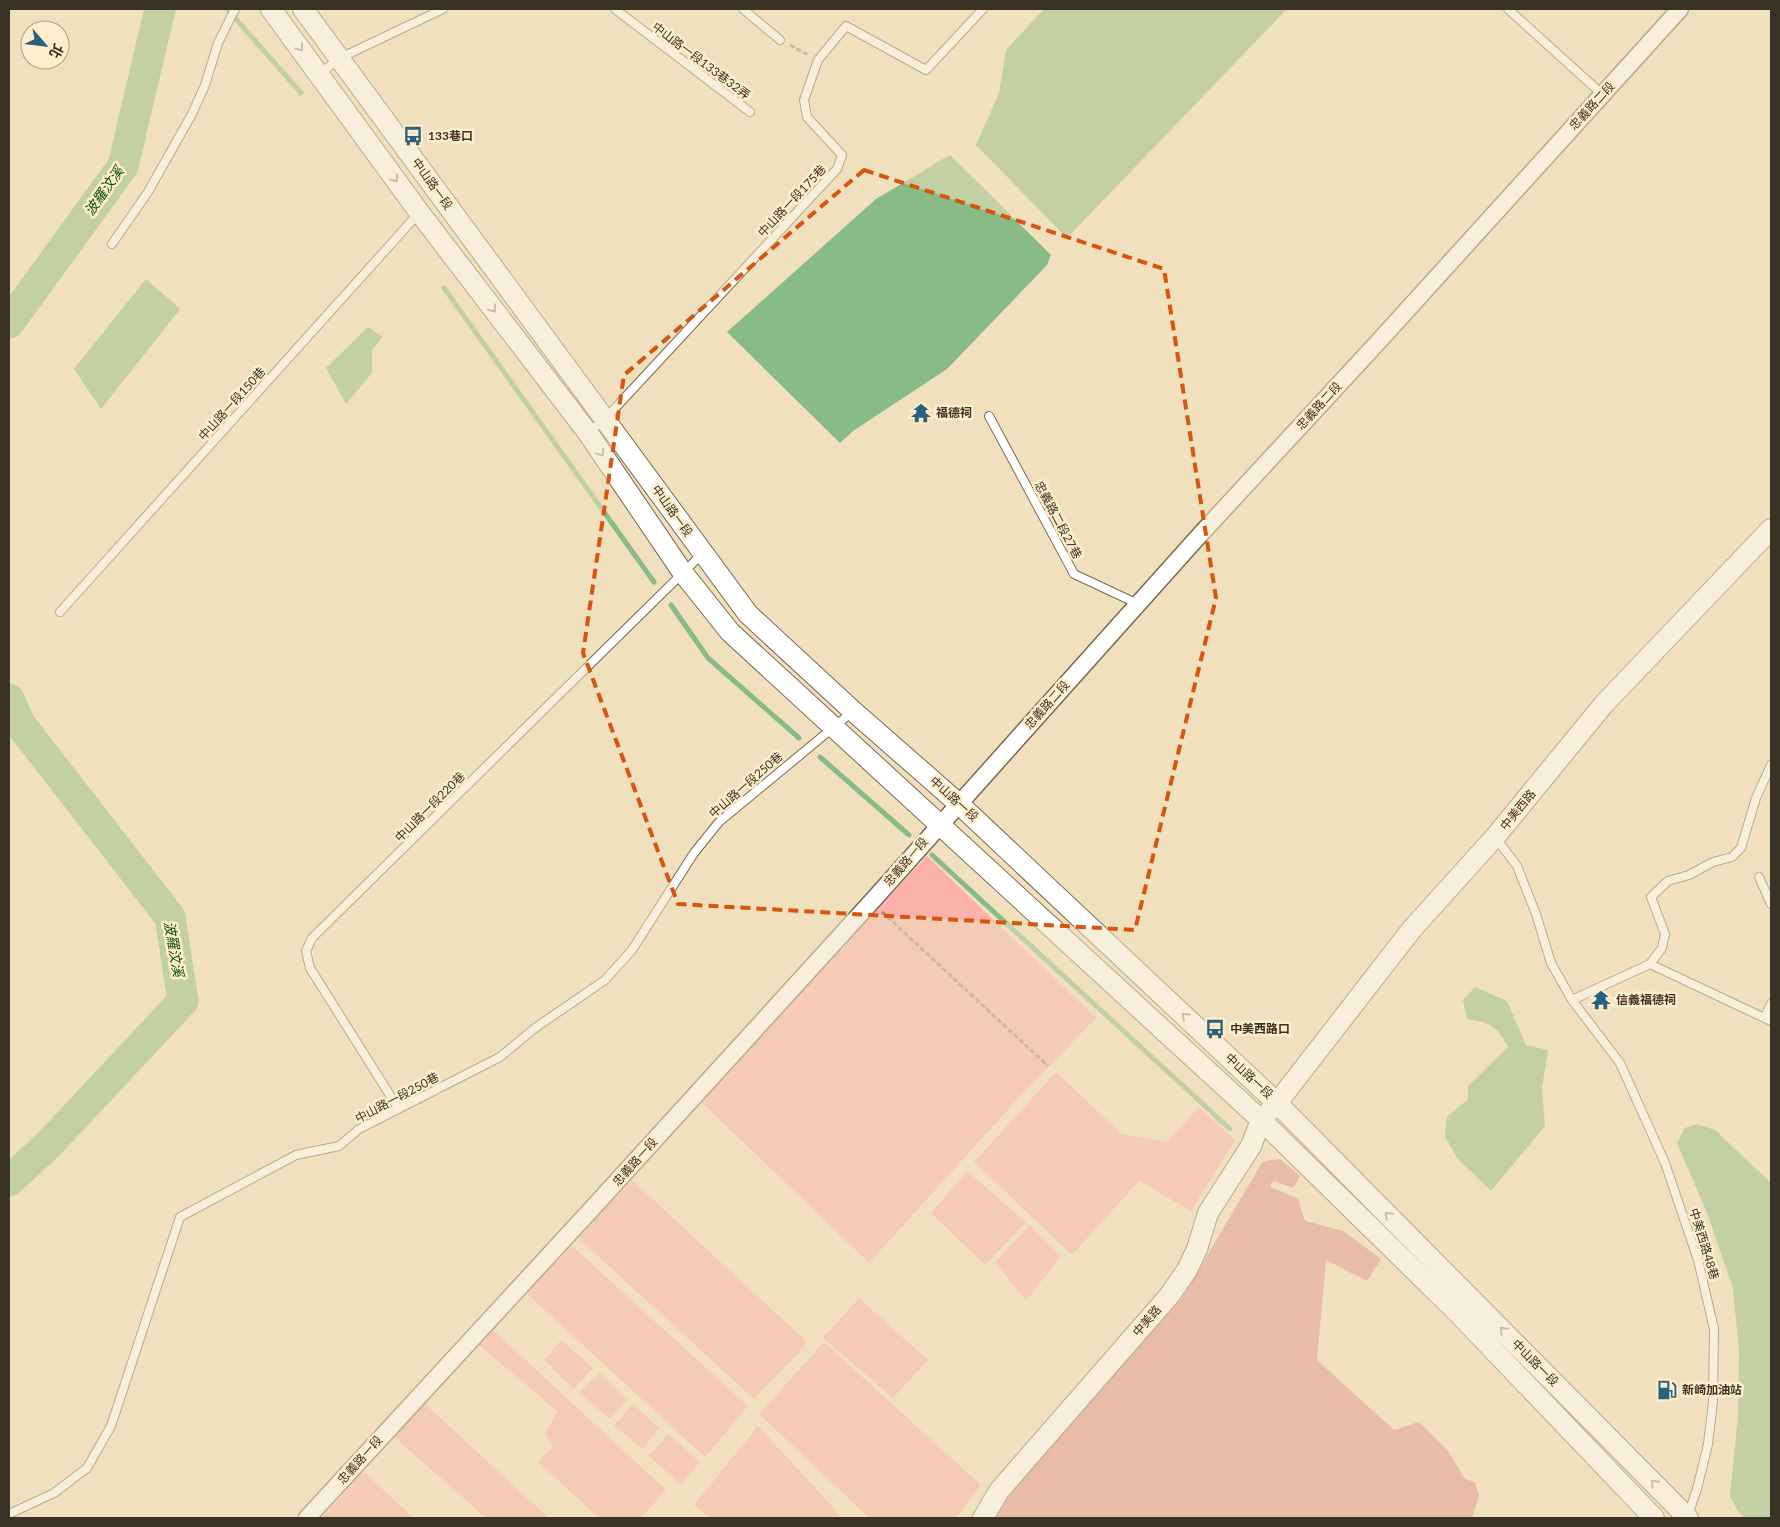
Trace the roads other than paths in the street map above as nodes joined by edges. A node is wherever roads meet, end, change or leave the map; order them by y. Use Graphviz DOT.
graph roads {
  1 [pos="235,9"];
  2 [pos="271,9"];
  3 [pos="303,9"];
  4 [pos="443,9"];
  5 [pos="616,9"];
  6 [pos="743,9"];
  7 [pos="983,9"];
  8 [pos="1508,9"];
  9 [pos="1680,9"];
  10 [pos="780,40"];
  11 [pos="340,58"];
  12 [pos="319,74"];
  13 [pos="1603,95"];
  14 [pos="750,112"];
  15 [pos="419,212"];
  16 [pos="112,244"];
  17 [pos="989,416"];
  18 [pos="605,419"];
  19 [pos="588,433"];
  20 [pos="1771,529"];
  21 [pos="703,553"];
  22 [pos="683,573"];
  23 [pos="1138,604"];
  24 [pos="60,612"];
  25 [pos="853,711"];
  26 [pos="834,729"];
  27 [pos="1771,765"];
  28 [pos="958,803"];
  29 [pos="940,823"];
  30 [pos="1495,837"];
  31 [pos="1759,876"];
  32 [pos="1771,904"];
  33 [pos="1650,964"];
  34 [pos="1572,1000"];
  35 [pos="1771,1004"];
  36 [pos="1768,1019"];
  37 [pos="1278,1103"];
  38 [pos="398,1108"];
  39 [pos="1261,1120"];
  40 [pos="1471,1298"];
  41 [pos="1456,1311"];
  42 [pos="1613,1441"];
  43 [pos="1594,1457"];
  44 [pos="9,1514"];
  45 [pos="307,1518"];
  46 [pos="982,1518"];
  47 [pos="1654,1518"];
  48 [pos="1687,1518"];
  1 -- 16 [label="lane"];
  2 -- 12 [label="street, 中山路一段, one-way"];
  3 -- 11 [label="street, 中山路一段"];
  4 -- 11 [label="lane"];
  5 -- 14 [label="lane, 中山路一段133巷32弄"];
  6 -- 10 [label="lane"];
  7 -- 18 [label="lane, 中山路一段175巷"];
  8 -- 13 [label="lane"];
  9 -- 13 [label="street, 忠義路二段"];
  11 -- 12 [label="lane"];
  11 -- 18 [label="street, 中山路一段"];
  12 -- 15 [label="street, 中山路一段, one-way"];
  13 -- 23 [label="street, 忠義路二段"];
  15 -- 19 [label="street, 中山路一段, one-way"];
  15 -- 24 [label="lane, 中山路一段150巷"];
  17 -- 23 [label="lane, 忠義路二段27巷"];
  18 -- 19 [label="lane, 中山路一段175巷"];
  18 -- 21 [label="street, 中山路一段"];
  19 -- 22 [label="street, 中山路一段, one-way"];
  20 -- 30 [label="street, 中美西路"];
  21 -- 22 [label="lane, 中山路一段220巷"];
  21 -- 25 [label="street, 中山路一段"];
  22 -- 26 [label="street, 中山路一段"];
  22 -- 38 [label="lane, 中山路一段220巷"];
  23 -- 28 [label="street, 忠義路二段"];
  25 -- 26 [label="lane, 中山路一段250巷"];
  25 -- 28 [label="street, 中山路一段"];
  26 -- 29 [label="street, 中山路一段"];
  26 -- 38 [label="lane, 中山路一段250巷"];
  27 -- 33 [label="lane"];
  28 -- 29 [label="street, 忠義路一段"];
  37 -- 28 [label="street, 中山路一段, one-way"];
  29 -- 39 [label="street, 中山路一段"];
  29 -- 45 [label="street, 忠義路一段"];
  30 -- 34 [label="lane, 中美西路48巷"];
  30 -- 37 [label="street, 中美西路"];
  31 -- 32 [label="lane"];
  33 -- 34 [label="lane"];
  33 -- 36 [label="lane"];
  34 -- 48 [label="lane, 中美西路48巷"];
  35 -- 36 [label="lane"];
  37 -- 39 [label="street, 中美路"];
  40 -- 37 [label="street, 中山路一段, one-way"];
  38 -- 44 [label="lane, 中山路一段250巷"];
  39 -- 41 [label="street, 中山路一段"];
  39 -- 46 [label="street, 中美路"];
  40 -- 41 [label="street"];
  42 -- 40 [label="street, 中山路一段, one-way"];
  41 -- 43 [label="street, 中山路一段"];
  42 -- 43 [label="street"];
  48 -- 42 [label="street, 中山路一段, one-way"];
  43 -- 47 [label="street, 中山路一段"];
}
